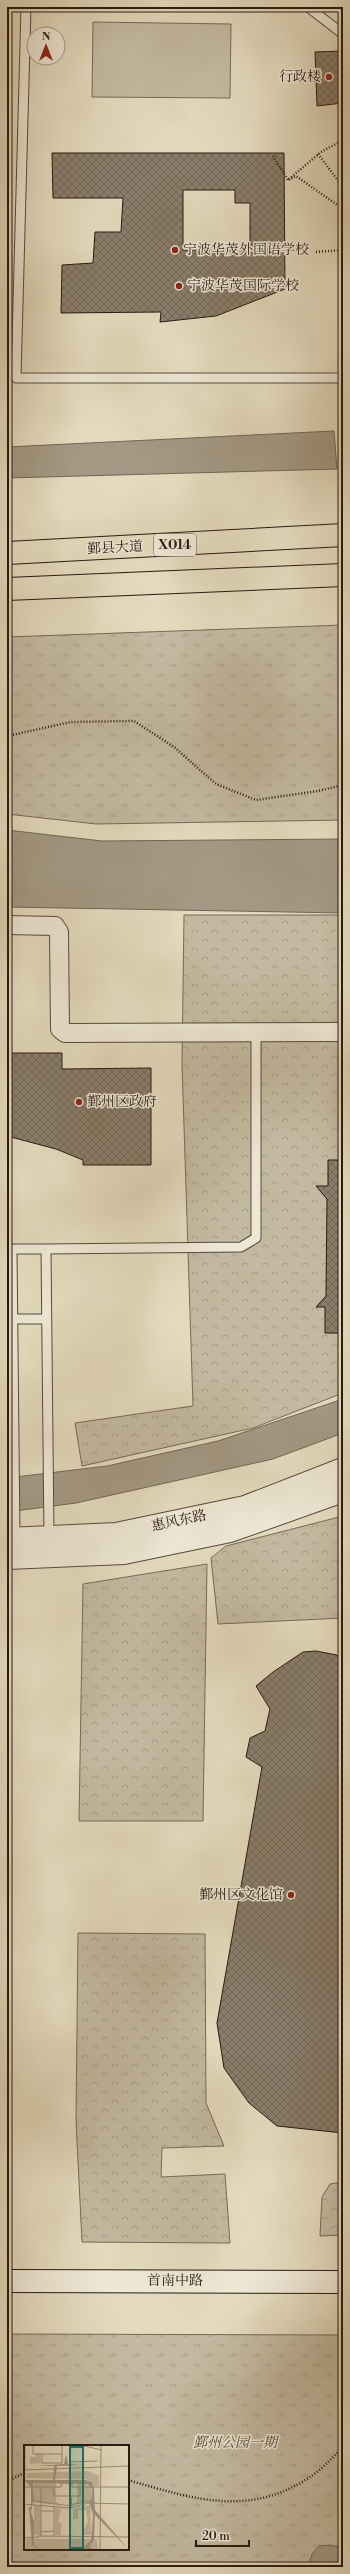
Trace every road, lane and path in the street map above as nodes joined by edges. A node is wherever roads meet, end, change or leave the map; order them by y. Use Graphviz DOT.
graph roads {
  1 [pos="26,7"];
  2 [pos="308,7"];
  3 [pos="343,34"];
  4 [pos="343,140"];
  5 [pos="318,154"];
  6 [pos="273,156"];
  7 [pos="288,180"];
  8 [pos="343,187"];
  9 [pos="343,209"];
  10 [pos="343,232"];
  11 [pos="343,250"];
  12 [pos="316,252"];
  13 [pos="343,378"];
  14 [pos="343,535"];
  15 [pos="7,553"];
  16 [pos="343,575"];
  17 [pos="7,589"];
  18 [pos="7,736"];
  19 [pos="343,785"];
  20 [pos="7,925"];
  21 [pos="256,1032"];
  22 [pos="343,1032"];
  23 [pos="10,1249"];
  24 [pos="46,1249"];
  25 [pos="10,1319"];
  26 [pos="46,1319"];
  27 [pos="343,1469"];
  28 [pos="343,1491"];
  29 [pos="11,1548"];
  30 [pos="49,1548"];
  31 [pos="7,2281"];
  32 [pos="343,2282"];
  33 [pos="343,2447"];
  34 [pos="24,2473"];
  35 [pos="129,2480"];
  36 [pos="7,2481"];
  1 -- 13 [label="lane"];
  2 -- 3 [label="lane"];
  4 -- 5 [label="path"];
  5 -- 7 [label="path"];
  5 -- 8 [label="path"];
  6 -- 7 [label="path"];
  7 -- 9 [label="path"];
  9 -- 10 [label="path"];
  11 -- 12 [label="path"];
  14 -- 15 [label="main road, 鄞县大道 / X014"];
  16 -- 17 [label="main road"];
  18 -- 19 [label="path"];
  20 -- 21 [label="street"];
  21 -- 22 [label="street"];
  21 -- 24 [label="lane"];
  23 -- 24 [label="lane"];
  23 -- 25 [label="lane"];
  24 -- 26 [label="lane"];
  25 -- 26 [label="lane"];
  25 -- 29 [label="lane"];
  26 -- 30 [label="lane"];
  27 -- 30 [label="street, 惠风东路"];
  28 -- 30 [label="street, 惠风东路"];
  29 -- 30 [label="street, 惠风东路"];
  31 -- 32 [label="street, 首南中路"];
  33 -- 35 [label="path"];
  34 -- 36 [label="path"];
}
